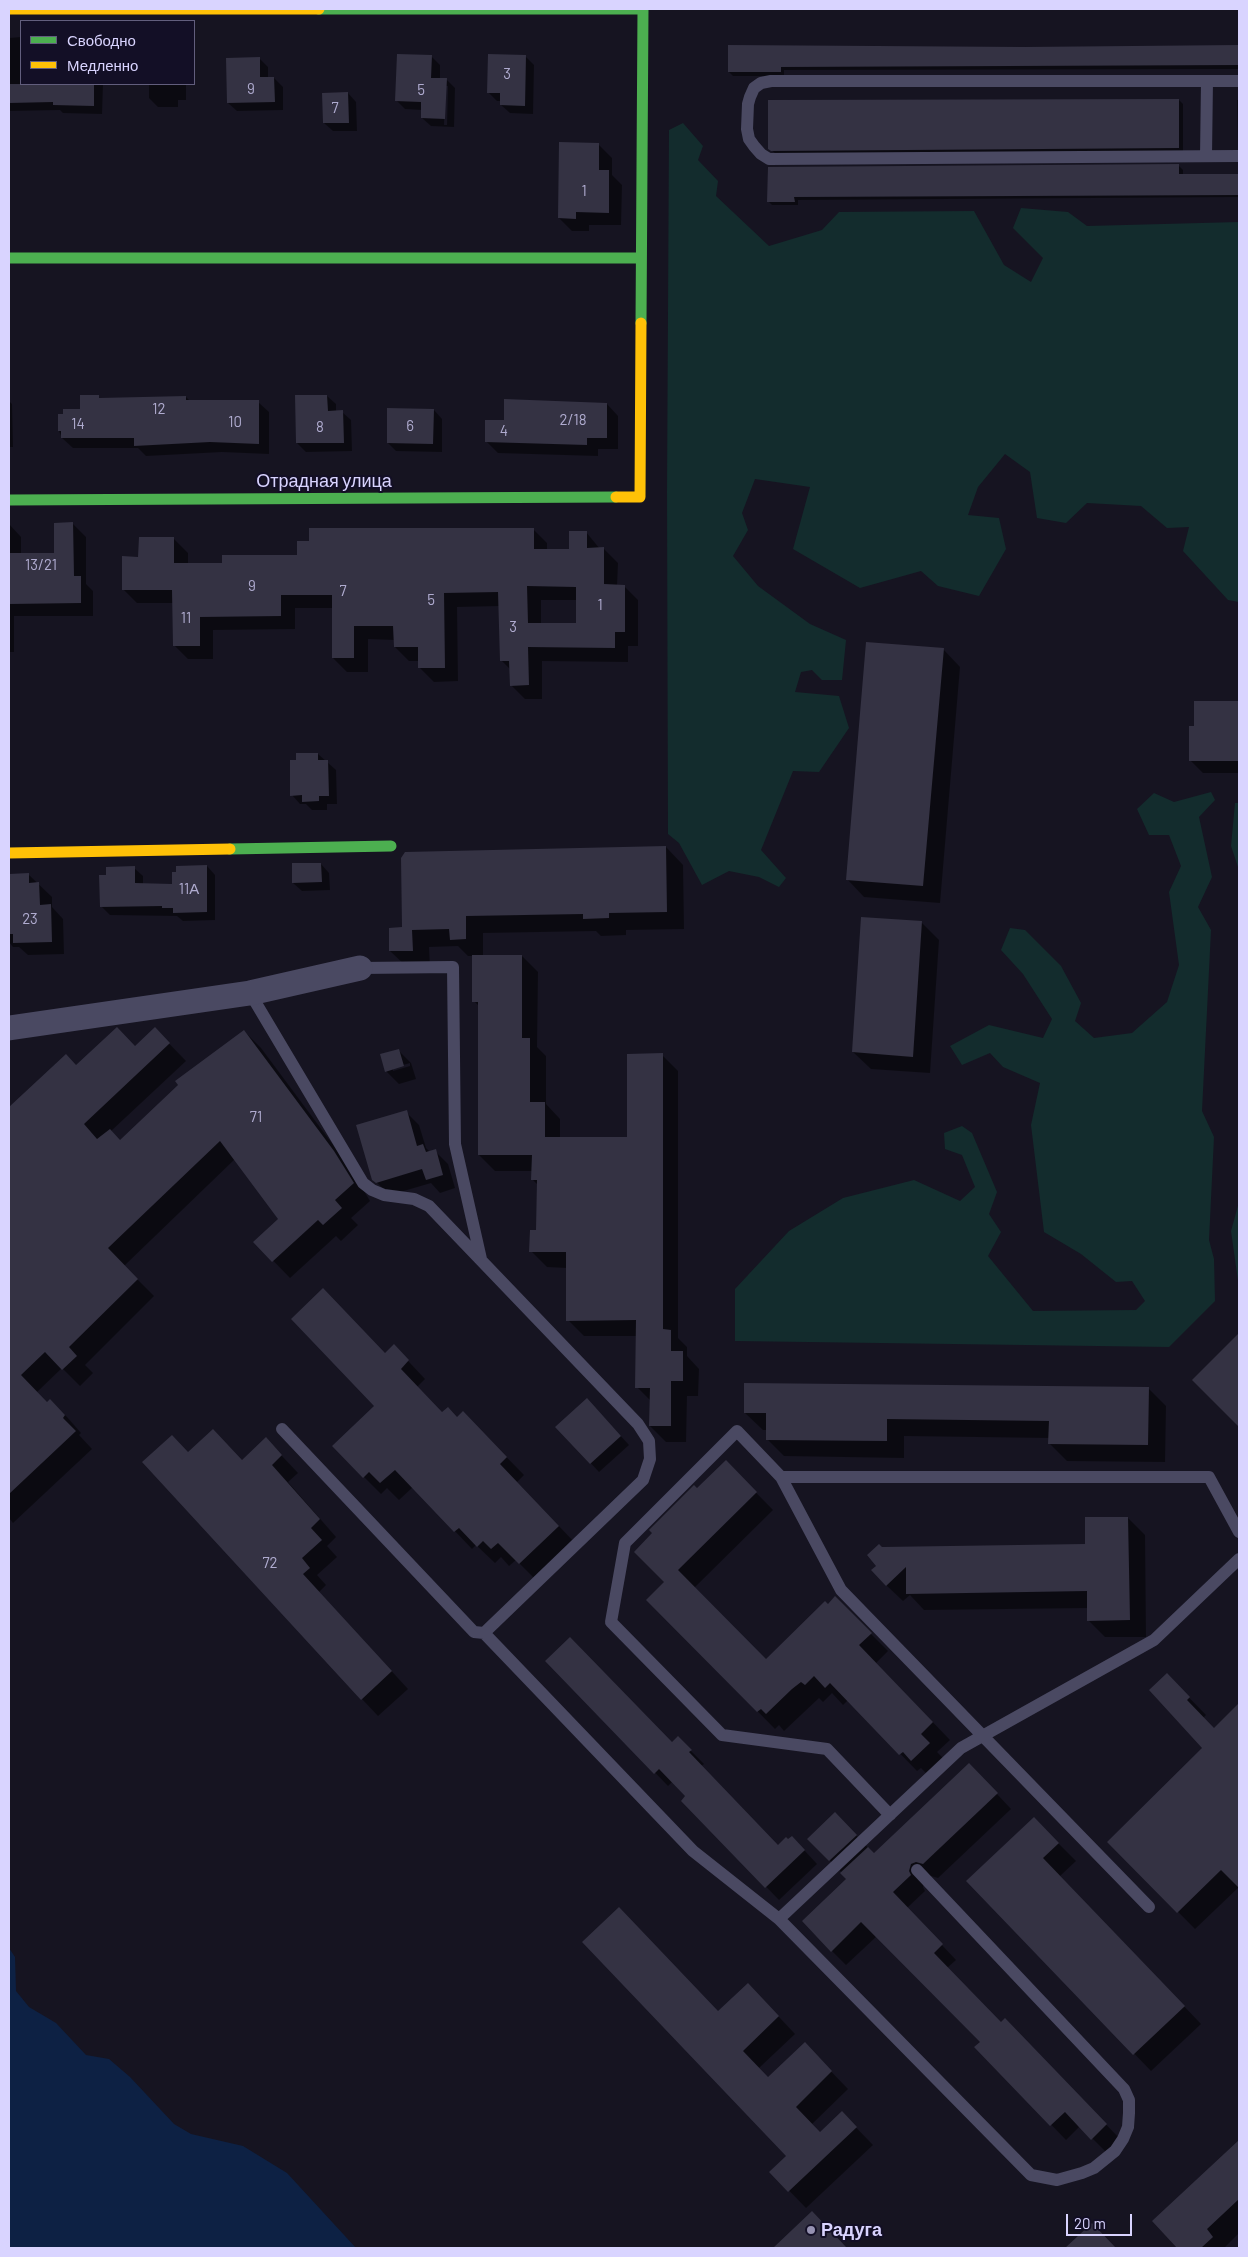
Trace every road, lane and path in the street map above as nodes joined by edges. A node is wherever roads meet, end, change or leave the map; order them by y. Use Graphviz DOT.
graph roads {
  1 [pos="9,9"];
  2 [pos="381,9"];
  3 [pos="587,9"];
  4 [pos="643,9"];
  5 [pos="1207,81"];
  6 [pos="1239,81"];
  7 [pos="1206,156"];
  8 [pos="1239,156"];
  9 [pos="9,258"];
  10 [pos="641,258"];
  11 [pos="9,500"];
  12 [pos="391,846"];
  13 [pos="9,853"];
  14 [pos="360,968"];
  15 [pos="250,993"];
  16 [pos="9,1028"];
  17 [pos="481,1259"];
  18 [pos="282,1429"];
  19 [pos="781,1477"];
  20 [pos="1239,1532"];
  21 [pos="1239,1559"];
  22 [pos="484,1633"];
  23 [pos="983,1736"];
  24 [pos="890,1815"];
  25 [pos="917,1870"];
  26 [pos="1149,1907"];
  27 [pos="779,1919"];
  1 -- 2 [label="street"];
  2 -- 3 [label="street"];
  3 -- 4 [label="street"];
  4 -- 10 [label="street"];
  5 -- 6 [label="lane"];
  5 -- 7 [label="lane"];
  5 -- 7 [label="lane"];
  7 -- 8 [label="lane"];
  9 -- 10 [label="street"];
  10 -- 11 [label="street, Отрадная улица"];
  12 -- 13 [label="street"];
  14 -- 15 [label="street"];
  14 -- 17 [label="lane"];
  15 -- 16 [label="street"];
  15 -- 17 [label="lane"];
  17 -- 22 [label="lane"];
  18 -- 22 [label="lane"];
  19 -- 20 [label="lane"];
  19 -- 23 [label="lane"];
  19 -- 24 [label="lane"];
  21 -- 23 [label="lane"];
  22 -- 27 [label="lane"];
  23 -- 24 [label="lane"];
  23 -- 26 [label="lane"];
  24 -- 27 [label="lane"];
  25 -- 27 [label="lane"];
}
